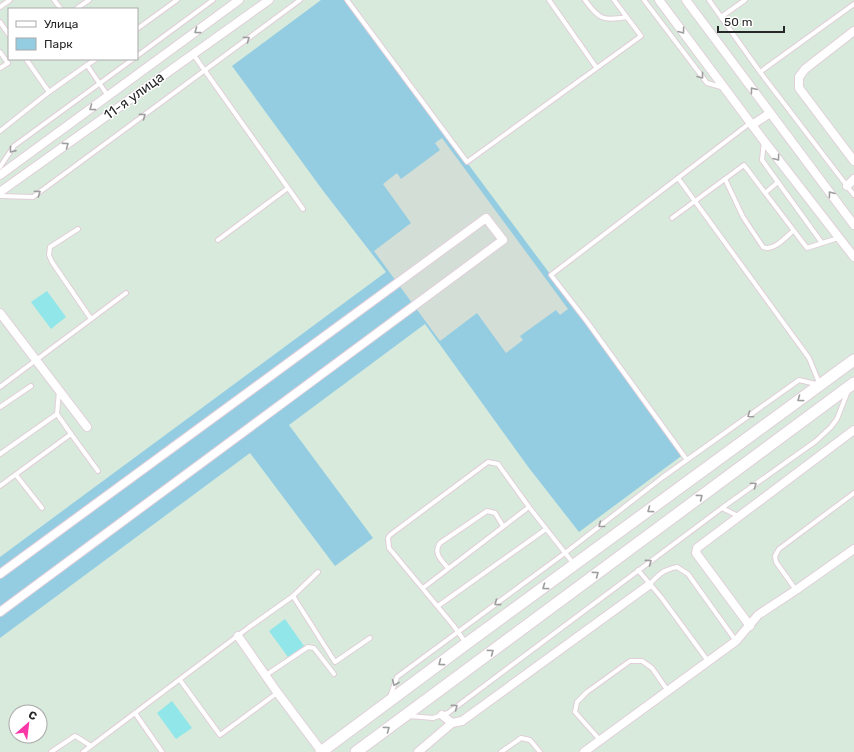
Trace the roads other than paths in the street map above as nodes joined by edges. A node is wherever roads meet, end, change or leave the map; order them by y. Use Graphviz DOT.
graph roads {
  1 [pos="10,0"];
  2 [pos="54,0"];
  3 [pos="90,0"];
  4 [pos="177,0"];
  5 [pos="213,0"];
  6 [pos="239,0"];
  7 [pos="269,0"];
  8 [pos="300,0"];
  9 [pos="347,0"];
  10 [pos="549,0"];
  11 [pos="585,0"];
  12 [pos="614,0"];
  13 [pos="644,0"];
  14 [pos="659,0"];
  15 [pos="686,0"];
  16 [pos="709,0"];
  17 [pos="745,0"];
  18 [pos="854,4"];
  19 [pos="0,7"];
  20 [pos="60,8"];
  21 [pos="78,8"];
  22 [pos="627,17"];
  23 [pos="721,18"];
  24 [pos="0,22"];
  25 [pos="138,28"];
  26 [pos="854,31"];
  27 [pos="8,34"];
  28 [pos="0,52"];
  29 [pos="193,54"];
  30 [pos="138,55"];
  31 [pos="27,60"];
  32 [pos="94,60"];
  33 [pos="132,60"];
  34 [pos="87,65"];
  35 [pos="596,67"];
  36 [pos="0,68"];
  37 [pos="205,70"];
  38 [pos="760,72"];
  39 [pos="100,84"];
  40 [pos="724,87"];
  41 [pos="49,92"];
  42 [pos="108,96"];
  43 [pos="770,113"];
  44 [pos="751,124"];
  45 [pos="0,131"];
  46 [pos="764,141"];
  47 [pos="854,161"];
  48 [pos="0,167"];
  49 [pos="0,175"];
  50 [pos="678,178"];
  51 [pos="725,179"];
  52 [pos="854,180"];
  53 [pos="778,182"];
  54 [pos="847,186"];
  55 [pos="288,188"];
  56 [pos="0,192"];
  57 [pos="765,194"];
  58 [pos="854,195"];
  59 [pos="0,196"];
  60 [pos="695,201"];
  61 [pos="303,209"];
  62 [pos="672,218"];
  63 [pos="854,225"];
  64 [pos="78,229"];
  65 [pos="793,231"];
  66 [pos="838,238"];
  67 [pos="218,240"];
  68 [pos="822,243"];
  69 [pos="854,257"];
  70 [pos="854,265"];
  71 [pos="126,293"];
  72 [pos="0,313"];
  73 [pos="91,318"];
  74 [pos="854,354"];
  75 [pos="854,360"];
  76 [pos="37,361"];
  77 [pos="820,385"];
  78 [pos="852,385"];
  79 [pos="31,386"];
  80 [pos="0,387"];
  81 [pos="59,390"];
  82 [pos="0,407"];
  83 [pos="57,414"];
  84 [pos="87,426"];
  85 [pos="854,430"];
  86 [pos="71,434"];
  87 [pos="0,454"];
  88 [pos="687,460"];
  89 [pos="98,471"];
  90 [pos="16,475"];
  91 [pos="0,486"];
  92 [pos="854,493"];
  93 [pos="528,507"];
  94 [pos="42,508"];
  95 [pos="722,508"];
  96 [pos="738,516"];
  97 [pos="503,526"];
  98 [pos="546,528"];
  99 [pos="854,549"];
  100 [pos="565,553"];
  101 [pos="575,565"];
  102 [pos="448,568"];
  103 [pos="638,570"];
  104 [pos="318,572"];
  105 [pos="0,574"];
  106 [pos="649,585"];
  107 [pos="423,588"];
  108 [pos="796,590"];
  109 [pos="293,596"];
  110 [pos="438,606"];
  111 [pos="0,612"];
  112 [pos="750,626"];
  113 [pos="458,631"];
  114 [pos="238,636"];
  115 [pos="370,638"];
  116 [pos="736,641"];
  117 [pos="466,644"];
  118 [pos="708,662"];
  119 [pos="334,674"];
  120 [pos="266,675"];
  121 [pos="180,680"];
  122 [pos="668,691"];
  123 [pos="278,692"];
  124 [pos="388,703"];
  125 [pos="135,713"];
  126 [pos="405,715"];
  127 [pos="442,715"];
  128 [pos="452,723"];
  129 [pos="600,741"];
  130 [pos="91,746"];
  131 [pos="51,752"];
  132 [pos="83,752"];
  133 [pos="162,752"];
  134 [pos="322,752"];
  135 [pos="356,752"];
  136 [pos="418,752"];
  137 [pos="501,752"];
  138 [pos="540,752"];
  139 [pos="584,752"];
  1 -- 19 [label="lane"];
  2 -- 20 [label="lane"];
  3 -- 21 [label="lane"];
  4 -- 25 [label="lane"];
  5 -- 30 [label="lane"];
  6 -- 42 [label="street, 11-я улица, one-way"];
  7 -- 29 [label="street, 11-я улица"];
  37 -- 8 [label="lane, one-way"];
  9 -- 35 [label="lane"];
  10 -- 35 [label="lane"];
  11 -- 22 [label="lane"];
  12 -- 22 [label="lane"];
  13 -- 40 [label="lane, one-way"];
  14 -- 40 [label="street, one-way"];
  43 -- 15 [label="street, one-way"];
  16 -- 23 [label="lane"];
  17 -- 23 [label="lane"];
  18 -- 38 [label="lane"];
  22 -- 35 [label="lane"];
  23 -- 38 [label="lane"];
  24 -- 27 [label="lane"];
  26 -- 47 [label="street"];
  28 -- 36 [label="lane"];
  29 -- 37 [label="lane"];
  56 -- 29 [label="street, 11-я улица, one-way"];
  31 -- 41 [label="lane"];
  32 -- 34 [label="lane"];
  33 -- 39 [label="lane"];
  34 -- 39 [label="lane"];
  34 -- 41 [label="lane"];
  37 -- 55 [label="lane"];
  59 -- 37 [label="lane, one-way"];
  38 -- 54 [label="lane"];
  39 -- 42 [label="lane"];
  39 -- 48 [label="lane, one-way"];
  40 -- 44 [label="street"];
  41 -- 45 [label="lane"];
  42 -- 49 [label="street, 11-я улица, one-way"];
  43 -- 44 [label="street"];
  63 -- 43 [label="street, one-way"];
  44 -- 46 [label="street"];
  44 -- 50 [label="lane"];
  46 -- 53 [label="lane"];
  46 -- 66 [label="street, one-way"];
  50 -- 60 [label="lane"];
  50 -- 88 [label="lane"];
  51 -- 57 [label="lane"];
  51 -- 60 [label="lane"];
  51 -- 65 [label="lane"];
  52 -- 54 [label="street"];
  53 -- 57 [label="lane"];
  53 -- 68 [label="lane"];
  54 -- 58 [label="lane"];
  55 -- 61 [label="lane"];
  55 -- 67 [label="lane"];
  57 -- 65 [label="lane"];
  60 -- 62 [label="lane"];
  60 -- 77 [label="lane"];
  64 -- 73 [label="lane"];
  65 -- 68 [label="lane"];
  66 -- 68 [label="lane"];
  66 -- 69 [label="street"];
  66 -- 70 [label="street"];
  71 -- 73 [label="lane"];
  72 -- 76 [label="street"];
  73 -- 76 [label="lane"];
  74 -- 77 [label="street"];
  75 -- 77 [label="street"];
  76 -- 80 [label="lane"];
  76 -- 81 [label="street"];
  77 -- 88 [label="lane, one-way"];
  77 -- 101 [label="street, one-way"];
  95 -- 78 [label="lane, one-way"];
  126 -- 78 [label="street, one-way"];
  79 -- 82 [label="lane"];
  81 -- 83 [label="lane"];
  81 -- 84 [label="street"];
  83 -- 86 [label="lane"];
  83 -- 87 [label="lane"];
  85 -- 96 [label="street"];
  86 -- 89 [label="lane"];
  86 -- 90 [label="lane"];
  88 -- 100 [label="lane, one-way"];
  90 -- 91 [label="lane"];
  90 -- 94 [label="lane"];
  92 -- 108 [label="lane"];
  93 -- 97 [label="lane"];
  93 -- 98 [label="lane"];
  93 -- 107 [label="lane"];
  95 -- 96 [label="lane"];
  103 -- 95 [label="lane, one-way"];
  96 -- 112 [label="street"];
  97 -- 102 [label="lane"];
  97 -- 102 [label="lane"];
  98 -- 100 [label="lane"];
  98 -- 110 [label="lane"];
  99 -- 108 [label="street"];
  100 -- 101 [label="lane"];
  100 -- 113 [label="lane, one-way"];
  101 -- 117 [label="street, one-way"];
  102 -- 107 [label="lane"];
  103 -- 106 [label="lane"];
  127 -- 103 [label="lane, one-way"];
  104 -- 109 [label="lane"];
  105 -- 111 [label="street"];
  106 -- 116 [label="lane"];
  106 -- 118 [label="lane"];
  106 -- 128 [label="street"];
  107 -- 110 [label="lane"];
  108 -- 112 [label="street"];
  109 -- 114 [label="lane"];
  109 -- 115 [label="lane"];
  110 -- 113 [label="lane"];
  112 -- 116 [label="street"];
  113 -- 117 [label="lane"];
  113 -- 124 [label="lane, one-way"];
  114 -- 120 [label="street"];
  114 -- 121 [label="lane"];
  116 -- 118 [label="street"];
  117 -- 124 [label="street, one-way"];
  118 -- 122 [label="street"];
  119 -- 120 [label="lane"];
  120 -- 123 [label="street"];
  121 -- 123 [label="lane"];
  121 -- 125 [label="lane"];
  122 -- 129 [label="street"];
  122 -- 129 [label="lane"];
  123 -- 134 [label="street"];
  124 -- 134 [label="street"];
  125 -- 130 [label="lane"];
  125 -- 133 [label="lane"];
  126 -- 127 [label="lane"];
  135 -- 126 [label="street, one-way"];
  127 -- 128 [label="street"];
  128 -- 136 [label="street"];
  129 -- 139 [label="street"];
  130 -- 131 [label="lane"];
  130 -- 132 [label="lane"];
  137 -- 138 [label="lane"];
}
